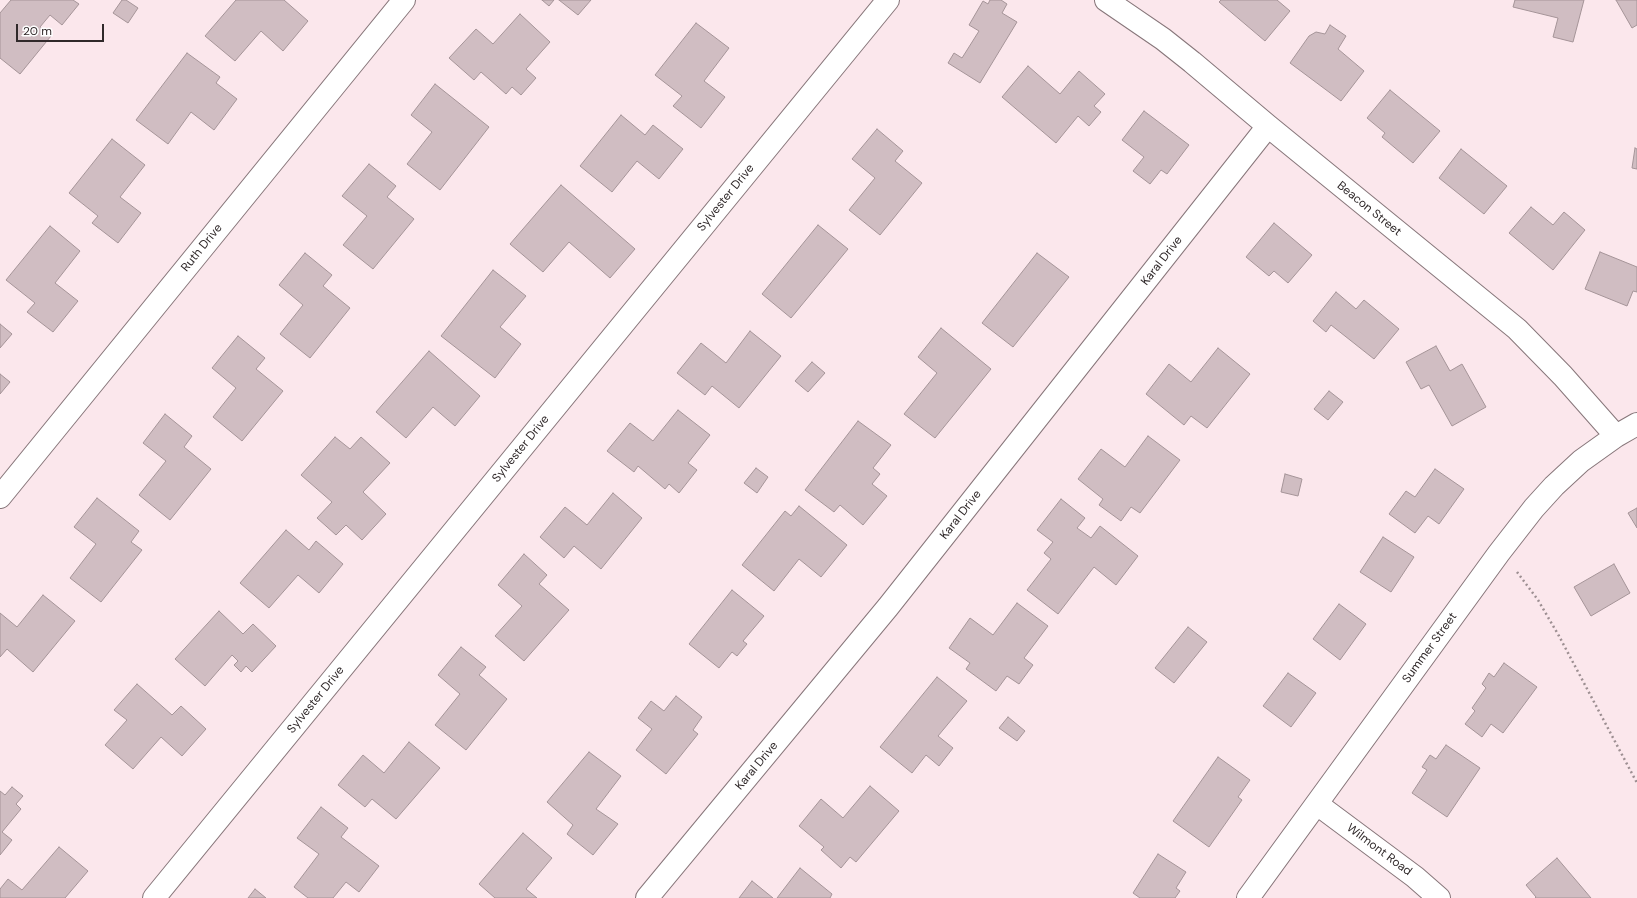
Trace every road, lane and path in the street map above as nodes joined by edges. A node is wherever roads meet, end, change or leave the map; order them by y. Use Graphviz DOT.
graph roads {
  1 [pos="404,0"];
  2 [pos="888,0"];
  3 [pos="1106,0"];
  4 [pos="1268,126"];
  5 [pos="1637,424"];
  6 [pos="1616,436"];
  7 [pos="0,497"];
  8 [pos="1499,553"];
  9 [pos="1637,783"];
  10 [pos="1317,804"];
  11 [pos="154,898"];
  12 [pos="647,898"];
  13 [pos="1248,898"];
  14 [pos="1439,898"];
  1 -- 7 [label="street, Ruth Drive"];
  2 -- 11 [label="street, Sylvester Drive"];
  3 -- 4 [label="street, Beacon Street"];
  4 -- 6 [label="street, Beacon Street"];
  4 -- 12 [label="street, Karal Drive"];
  5 -- 6 [label="street, Summer Street"];
  6 -- 8 [label="street, Summer Street"];
  8 -- 9 [label="path"];
  8 -- 10 [label="street, Summer Street"];
  10 -- 13 [label="street, Summer Street"];
  10 -- 14 [label="street, Wilmont Road"];
}
